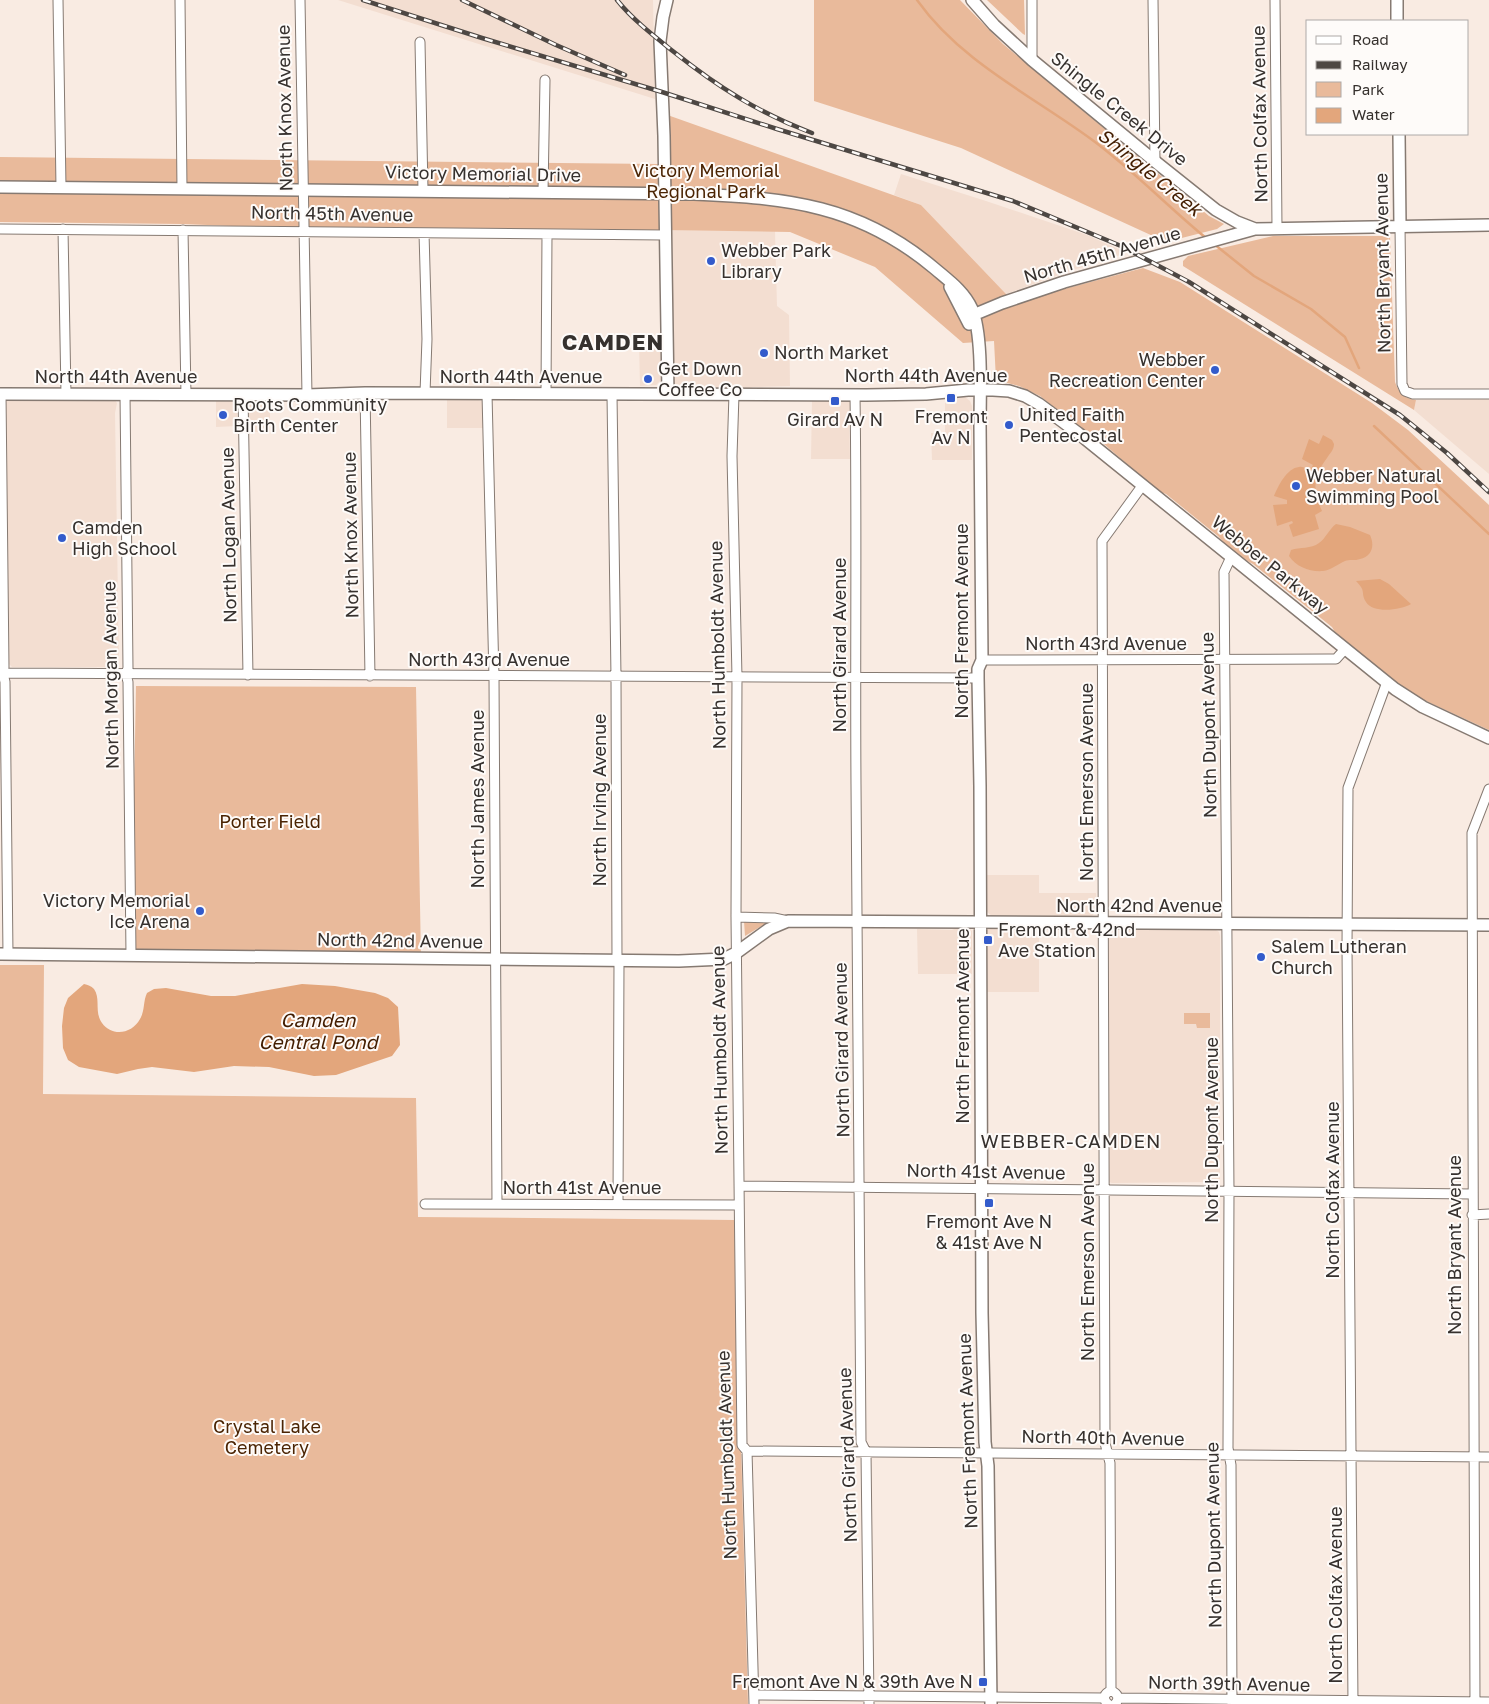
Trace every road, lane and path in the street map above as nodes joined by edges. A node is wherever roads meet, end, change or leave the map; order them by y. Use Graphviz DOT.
graph roads {
  1 [pos="58,0"];
  2 [pos="180,0"];
  3 [pos="300,0"];
  4 [pos="667,0"];
  5 [pos="972,0"];
  6 [pos="1032,0"];
  7 [pos="1154,0"];
  8 [pos="1275,0"];
  9 [pos="1397,0"];
  10 [pos="1397,20"];
  11 [pos="420,42"];
  12 [pos="1032,60"];
  13 [pos="545,80"];
  14 [pos="1399,135"];
  15 [pos="1155,162"];
  16 [pos="0,187"];
  17 [pos="61,187"];
  18 [pos="182,189"];
  19 [pos="303,190"];
  20 [pos="422,191"];
  21 [pos="543,192"];
  22 [pos="664,194"];
  23 [pos="1489,225"];
  24 [pos="1400,226"];
  25 [pos="1277,228"];
  26 [pos="0,229"];
  27 [pos="63,229"];
  28 [pos="1255,229"];
  29 [pos="183,230"];
  30 [pos="304,232"];
  31 [pos="424,233"];
  32 [pos="547,234"];
  33 [pos="664,235"];
  34 [pos="970,316"];
  35 [pos="979,347"];
  36 [pos="980,390"];
  37 [pos="365,393"];
  38 [pos="1,394"];
  39 [pos="66,394"];
  40 [pos="125,394"];
  41 [pos="243,394"];
  42 [pos="425,394"];
  43 [pos="487,394"];
  44 [pos="546,394"];
  45 [pos="668,394"];
  46 [pos="734,394"];
  47 [pos="855,394"];
  48 [pos="1489,394"];
  49 [pos="186,395"];
  50 [pos="307,395"];
  51 [pos="612,395"];
  52 [pos="1039,404"];
  53 [pos="1142,486"];
  54 [pos="1231,557"];
  55 [pos="1345,649"];
  56 [pos="982,660"];
  57 [pos="1102,660"];
  58 [pos="1224,660"];
  59 [pos="2,673"];
  60 [pos="126,674"];
  61 [pos="248,675"];
  62 [pos="370,676"];
  63 [pos="494,677"];
  64 [pos="616,677"];
  65 [pos="737,677"];
  66 [pos="855,678"];
  67 [pos="978,678"];
  68 [pos="1387,682"];
  69 [pos="1489,738"];
  70 [pos="1489,789"];
  71 [pos="736,917"];
  72 [pos="788,921"];
  73 [pos="857,922"];
  74 [pos="981,923"];
  75 [pos="1103,924"];
  76 [pos="1227,924"];
  77 [pos="1348,925"];
  78 [pos="1472,925"];
  79 [pos="1489,925"];
  80 [pos="736,953"];
  81 [pos="4,954"];
  82 [pos="131,955"];
  83 [pos="495,960"];
  84 [pos="617,961"];
  85 [pos="739,1186"];
  86 [pos="860,1187"];
  87 [pos="981,1188"];
  88 [pos="1104,1190"];
  89 [pos="1229,1191"];
  90 [pos="1349,1192"];
  91 [pos="1472,1194"];
  92 [pos="425,1204"];
  93 [pos="497,1204"];
  94 [pos="618,1204"];
  95 [pos="739,1206"];
  96 [pos="1489,1214"];
  97 [pos="1472,1215"];
  98 [pos="747,1451"];
  99 [pos="866,1452"];
  100 [pos="986,1453"];
  101 [pos="1108,1454"];
  102 [pos="1228,1455"];
  103 [pos="1351,1456"];
  104 [pos="1473,1457"];
  105 [pos="1489,1458"];
  106 [pos="1111,1699"];
  107 [pos="754,1700"];
  108 [pos="869,1700"];
  109 [pos="991,1700"];
  110 [pos="1232,1702"];
  111 [pos="1489,1702"];
  112 [pos="1353,1703"];
  113 [pos="1475,1703"];
  1 -- 17 [label="street"];
  2 -- 18 [label="street"];
  3 -- 19 [label="street, North Knox Avenue"];
  4 -- 22 [label="street"];
  5 -- 12 [label="street, Shingle Creek Drive"];
  6 -- 12 [label="street"];
  7 -- 15 [label="street"];
  8 -- 25 [label="street, North Colfax Avenue"];
  9 -- 10 [label="street"];
  11 -- 20 [label="street"];
  12 -- 15 [label="street, Shingle Creek Drive"];
  13 -- 21 [label="street"];
  14 -- 24 [label="street, North Bryant Avenue"];
  15 -- 28 [label="street, Shingle Creek Drive"];
  16 -- 17 [label="street, Victory Memorial Drive"];
  17 -- 18 [label="street, Victory Memorial Drive"];
  18 -- 19 [label="street, Victory Memorial Drive"];
  19 -- 20 [label="street, Victory Memorial Drive"];
  19 -- 30 [label="street, North Knox Avenue"];
  20 -- 21 [label="street, Victory Memorial Drive"];
  21 -- 22 [label="street, Victory Memorial Drive"];
  22 -- 33 [label="street"];
  22 -- 34 [label="street, Victory Memorial Drive"];
  23 -- 24 [label="street, North 45th Avenue"];
  24 -- 25 [label="street, North 45th Avenue"];
  24 -- 48 [label="street, North Bryant Avenue"];
  25 -- 28 [label="street, North 45th Avenue"];
  26 -- 27 [label="street, North 45th Avenue"];
  27 -- 29 [label="street, North 45th Avenue"];
  27 -- 39 [label="street"];
  28 -- 34 [label="street, North 45th Avenue"];
  29 -- 30 [label="street, North 45th Avenue"];
  29 -- 49 [label="street"];
  30 -- 31 [label="street, North 45th Avenue"];
  30 -- 50 [label="street, North Knox Avenue"];
  31 -- 32 [label="street, North 45th Avenue"];
  31 -- 42 [label="street"];
  32 -- 33 [label="street, North 45th Avenue"];
  32 -- 44 [label="street"];
  33 -- 45 [label="street"];
  34 -- 35 [label="street, Victory Memorial Drive"];
  35 -- 36 [label="street, North Fremont Avenue"];
  36 -- 47 [label="street, North 44th Avenue"];
  36 -- 52 [label="street, North 44th Avenue"];
  36 -- 56 [label="street, North Fremont Avenue"];
  37 -- 42 [label="street, North 44th Avenue"];
  37 -- 50 [label="street, North 44th Avenue"];
  37 -- 62 [label="street, North Knox Avenue"];
  38 -- 39 [label="street, North 44th Avenue"];
  38 -- 59 [label="street"];
  39 -- 40 [label="street, North 44th Avenue"];
  40 -- 49 [label="street, North 44th Avenue"];
  40 -- 60 [label="street, North Morgan Avenue"];
  41 -- 49 [label="street, North 44th Avenue"];
  41 -- 50 [label="street, North 44th Avenue"];
  41 -- 61 [label="street, North Logan Avenue"];
  42 -- 43 [label="street, North 44th Avenue"];
  43 -- 44 [label="street, North 44th Avenue"];
  43 -- 63 [label="street, North James Avenue"];
  44 -- 51 [label="street, North 44th Avenue"];
  45 -- 46 [label="street, North 44th Avenue"];
  45 -- 51 [label="street, North 44th Avenue"];
  46 -- 47 [label="street, North 44th Avenue"];
  46 -- 65 [label="street, North Humboldt Avenue"];
  47 -- 66 [label="street, North Girard Avenue"];
  51 -- 64 [label="street, North Irving Avenue"];
  52 -- 53 [label="street, Webber Parkway"];
  53 -- 54 [label="street, Webber Parkway"];
  53 -- 57 [label="street, North Emerson Avenue"];
  54 -- 55 [label="street, Webber Parkway"];
  54 -- 58 [label="street, North Dupont Avenue"];
  55 -- 58 [label="street, North 43rd Avenue"];
  55 -- 68 [label="street, Webber Parkway"];
  56 -- 57 [label="street, North 43rd Avenue"];
  56 -- 67 [label="street, North Fremont Avenue"];
  57 -- 58 [label="street, North 43rd Avenue"];
  57 -- 75 [label="street, North Emerson Avenue"];
  58 -- 76 [label="street, North Dupont Avenue"];
  59 -- 60 [label="street, North 43rd Avenue"];
  59 -- 81 [label="street"];
  60 -- 61 [label="street, North 43rd Avenue"];
  60 -- 82 [label="street, North Morgan Avenue"];
  61 -- 62 [label="street, North 43rd Avenue"];
  62 -- 63 [label="street, North 43rd Avenue"];
  63 -- 64 [label="street, North 43rd Avenue"];
  63 -- 83 [label="street, North James Avenue"];
  64 -- 65 [label="street, North 43rd Avenue"];
  64 -- 84 [label="street, North Irving Avenue"];
  65 -- 66 [label="street, North 43rd Avenue"];
  65 -- 71 [label="street, North Humboldt Avenue"];
  66 -- 67 [label="street, North 43rd Avenue"];
  66 -- 73 [label="street, North Girard Avenue"];
  67 -- 74 [label="street, North Fremont Avenue"];
  68 -- 69 [label="street, Webber Parkway"];
  68 -- 77 [label="street, North Colfax Avenue"];
  70 -- 78 [label="street, North Bryant Avenue"];
  71 -- 72 [label="street, North 42nd Avenue"];
  71 -- 80 [label="street, North Humboldt Avenue"];
  72 -- 73 [label="street, North 42nd Avenue"];
  72 -- 80 [label="street, North 42nd Avenue"];
  73 -- 74 [label="street, North 42nd Avenue"];
  73 -- 86 [label="street, North Girard Avenue"];
  74 -- 75 [label="street, North 42nd Avenue"];
  74 -- 87 [label="street, North Fremont Avenue"];
  75 -- 76 [label="street, North 42nd Avenue"];
  75 -- 88 [label="street, North Emerson Avenue"];
  76 -- 77 [label="street, North 42nd Avenue"];
  76 -- 89 [label="street, North Dupont Avenue"];
  77 -- 78 [label="street, North 42nd Avenue"];
  77 -- 90 [label="street, North Colfax Avenue"];
  78 -- 79 [label="street, North 42nd Avenue"];
  78 -- 91 [label="street, North Bryant Avenue"];
  80 -- 84 [label="street, North 42nd Avenue"];
  80 -- 85 [label="street, North Humboldt Avenue"];
  81 -- 82 [label="street, North 42nd Avenue"];
  82 -- 83 [label="street, North 42nd Avenue"];
  83 -- 84 [label="street, North 42nd Avenue"];
  83 -- 93 [label="street, North James Avenue"];
  84 -- 94 [label="street, North Irving Avenue"];
  85 -- 86 [label="street, North 41st Avenue"];
  85 -- 95 [label="street, North Humboldt Avenue"];
  86 -- 87 [label="street, North 41st Avenue"];
  86 -- 99 [label="street, North Girard Avenue"];
  87 -- 88 [label="street, North 41st Avenue"];
  87 -- 100 [label="street, North Fremont Avenue"];
  88 -- 89 [label="street, North 41st Avenue"];
  88 -- 101 [label="street, North Emerson Avenue"];
  89 -- 90 [label="street, North 41st Avenue"];
  89 -- 102 [label="street, North Dupont Avenue"];
  90 -- 91 [label="street, North 41st Avenue"];
  90 -- 103 [label="street, North Colfax Avenue"];
  91 -- 97 [label="street, North Bryant Avenue"];
  92 -- 93 [label="street, North 41st Avenue"];
  93 -- 94 [label="street, North 41st Avenue"];
  94 -- 95 [label="street, North 41st Avenue"];
  95 -- 98 [label="street, North Humboldt Avenue"];
  96 -- 97 [label="street"];
  97 -- 104 [label="street, North Bryant Avenue"];
  98 -- 99 [label="street, North 40th Avenue"];
  98 -- 107 [label="street, North Humboldt Avenue"];
  99 -- 100 [label="street, North 40th Avenue"];
  99 -- 108 [label="street, North Girard Avenue"];
  100 -- 101 [label="street, North 40th Avenue"];
  100 -- 109 [label="street, North Fremont Avenue"];
  101 -- 102 [label="street, North 40th Avenue"];
  101 -- 106 [label="street, North Emerson Avenue"];
  102 -- 103 [label="street, North 40th Avenue"];
  102 -- 110 [label="street, North Dupont Avenue"];
  103 -- 104 [label="street, North 40th Avenue"];
  103 -- 112 [label="street, North Colfax Avenue"];
  104 -- 105 [label="street, North 40th Avenue"];
  104 -- 113 [label="street, North Bryant Avenue"];
  106 -- 109 [label="street, North 39th Avenue"];
  106 -- 110 [label="street, North 39th Avenue"];
  107 -- 108 [label="street, North 39th Avenue"];
  108 -- 109 [label="street, North 39th Avenue"];
  110 -- 112 [label="street, North 39th Avenue"];
  111 -- 113 [label="street, North 39th Avenue"];
  112 -- 113 [label="street, North 39th Avenue"];
}
